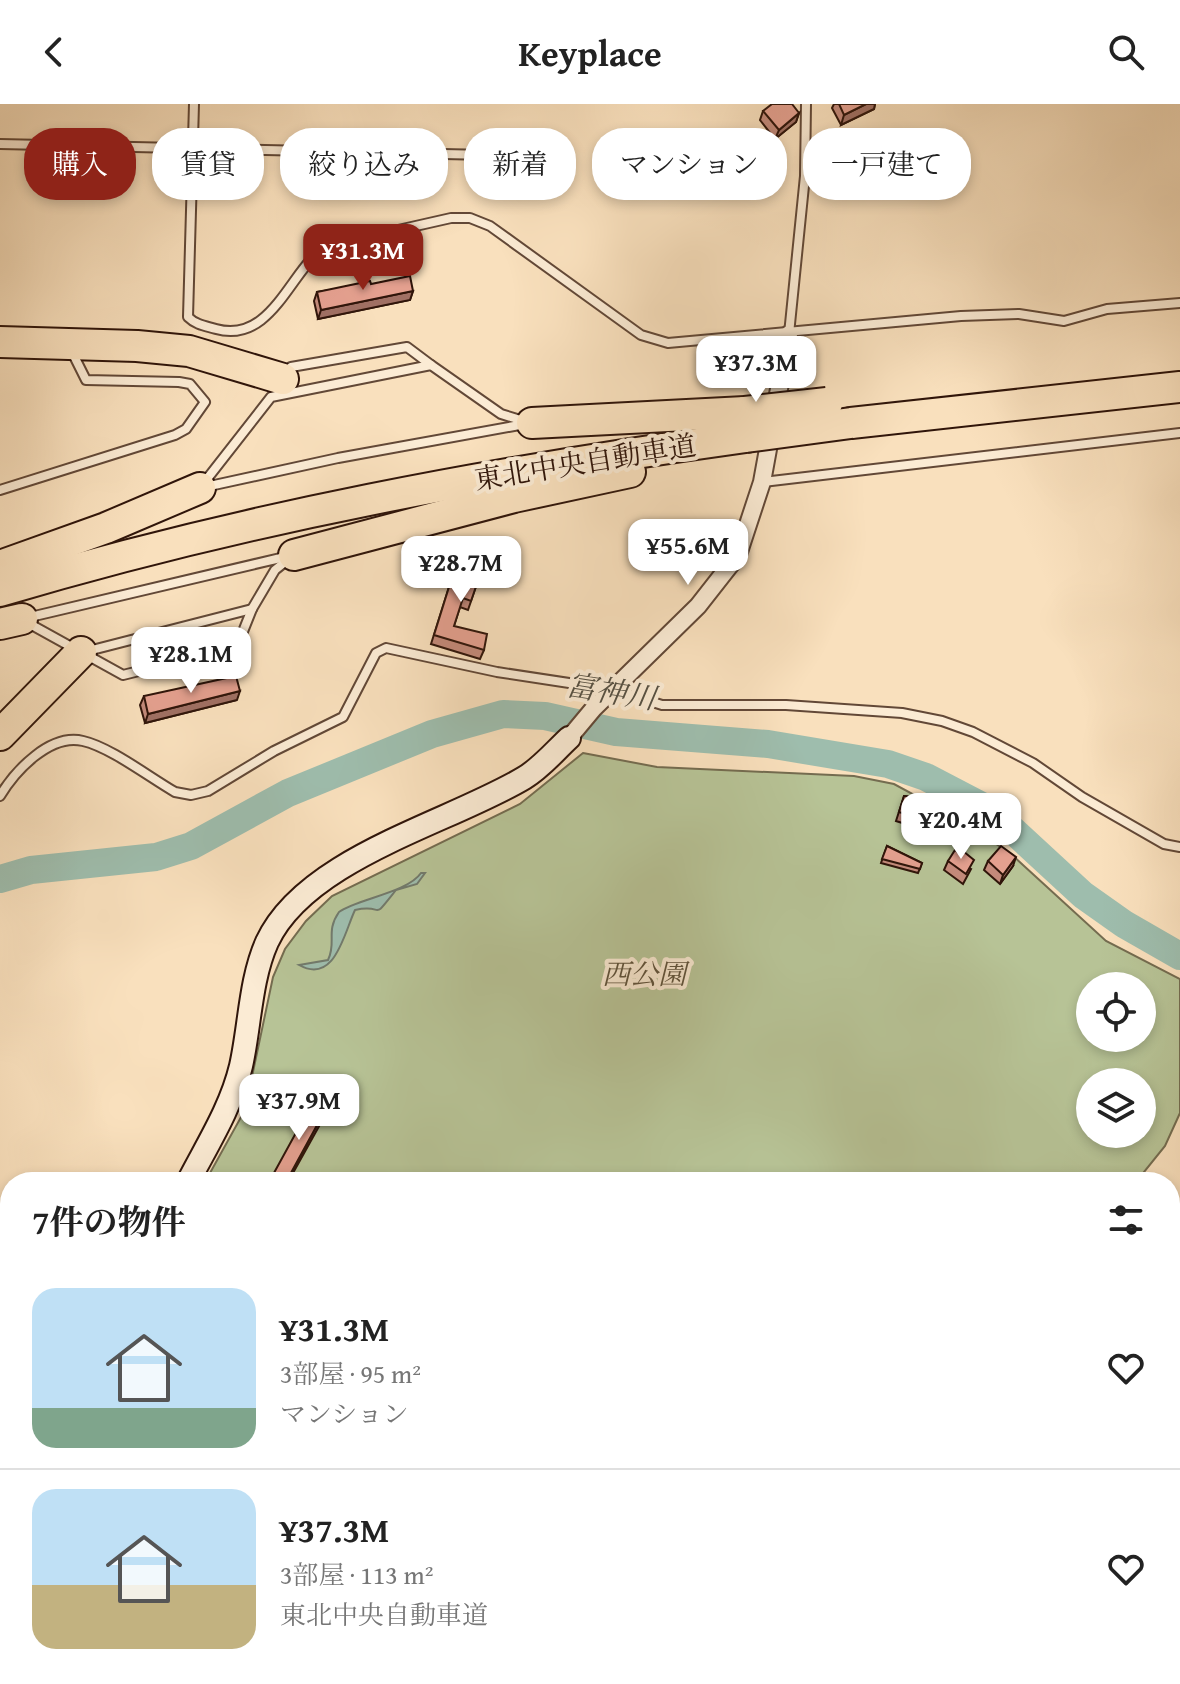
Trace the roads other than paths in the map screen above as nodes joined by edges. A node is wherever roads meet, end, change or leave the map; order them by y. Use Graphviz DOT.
graph roads {
  1 [pos="194,104"];
  2 [pos="806,104"];
  3 [pos="193,128"];
  4 [pos="0,144"];
  5 [pos="152,146"];
  6 [pos="264,149"];
  7 [pos="464,154"];
  8 [pos="191,200"];
  9 [pos="1180,303"];
  10 [pos="789,334"];
  11 [pos="0,342"];
  12 [pos="0,352"];
  13 [pos="73,354"];
  14 [pos="431,365"];
  15 [pos="1180,387"];
  16 [pos="277,388"];
  17 [pos="1110,394"];
  18 [pos="532,423"];
  19 [pos="746,433"];
  20 [pos="1180,433"];
  21 [pos="762,482"];
  22 [pos="200,488"];
  23 [pos="0,490"];
  24 [pos="294,555"];
  25 [pos="0,566"];
  26 [pos="0,591"];
  27 [pos="252,609"];
  28 [pos="11,622"];
  29 [pos="75,649"];
  30 [pos="615,690"];
  31 [pos="0,719"];
  32 [pos="0,735"];
  33 [pos="569,738"];
  34 [pos="0,796"];
  35 [pos="1180,847"];
  36 [pos="193,1172"];
  1 -- 3 [label="lane"];
  2 -- 10 [label="lane"];
  4 -- 5 [label="lane"];
  6 -- 7 [label="lane"];
  8 -- 10 [label="lane"];
  9 -- 10 [label="lane"];
  10 -- 21 [label="street"];
  11 -- 16 [label="highway"];
  12 -- 13 [label="highway"];
  13 -- 16 [label="highway"];
  13 -- 23 [label="lane"];
  14 -- 16 [label="lane"];
  14 -- 16 [label="lane"];
  14 -- 18 [label="lane"];
  15 -- 17 [label="highway, 東北中央自動車道"];
  16 -- 22 [label="lane"];
  17 -- 19 [label="highway, 東北中央自動車道, bridge"];
  17 -- 19 [label="highway, bridge"];
  18 -- 19 [label="highway"];
  18 -- 22 [label="lane"];
  19 -- 24 [label="highway"];
  19 -- 26 [label="highway, 東北中央自動車道"];
  20 -- 21 [label="lane"];
  21 -- 30 [label="street"];
  22 -- 25 [label="highway"];
  24 -- 27 [label="lane"];
  24 -- 28 [label="lane"];
  27 -- 29 [label="lane"];
  27 -- 29 [label="lane"];
  28 -- 29 [label="lane"];
  29 -- 31 [label="highway"];
  29 -- 32 [label="highway"];
  30 -- 33 [label="street"];
  30 -- 34 [label="lane"];
  30 -- 35 [label="lane"];
  33 -- 36 [label="street"];
}
